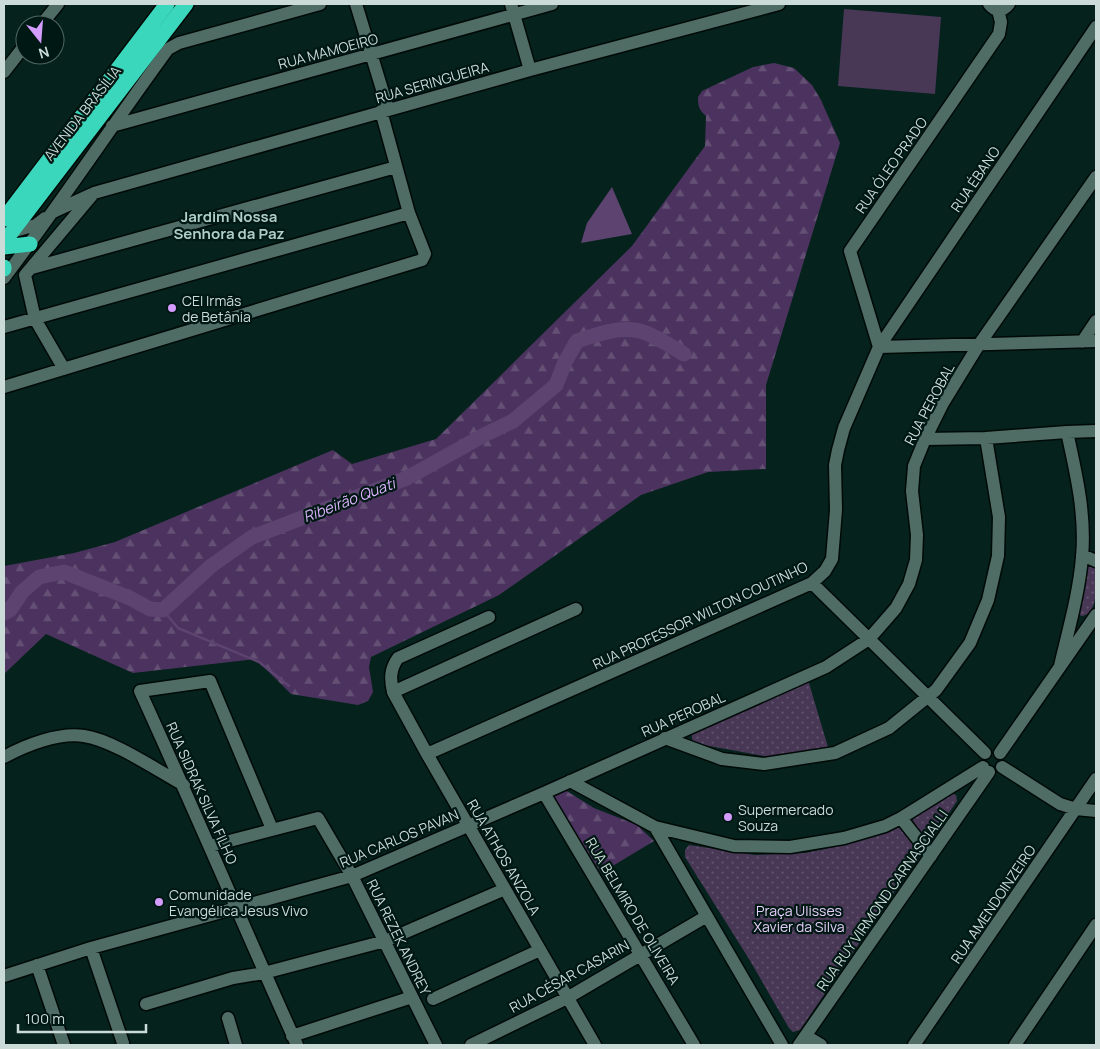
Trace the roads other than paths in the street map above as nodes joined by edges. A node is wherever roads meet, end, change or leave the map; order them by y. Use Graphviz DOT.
graph roads {
  1 [pos="58,4"];
  2 [pos="167,4"];
  3 [pos="186,4"];
  4 [pos="320,4"];
  5 [pos="356,4"];
  6 [pos="552,4"];
  7 [pos="779,4"];
  8 [pos="999,6"];
  9 [pos="512,9"];
  10 [pos="49,15"];
  11 [pos="1096,27"];
  12 [pos="371,54"];
  13 [pos="15,56"];
  14 [pos="5,67"];
  15 [pos="530,70"];
  16 [pos="385,110"];
  17 [pos="112,126"];
  18 [pos="396,166"];
  19 [pos="1096,177"];
  20 [pos="94,194"];
  21 [pos="52,213"];
  22 [pos="409,213"];
  23 [pos="5,232"];
  24 [pos="30,244"];
  25 [pos="4,247"];
  26 [pos="32,268"];
  27 [pos="4,278"];
  28 [pos="35,319"];
  29 [pos="1096,321"];
  30 [pos="4,328"];
  31 [pos="1096,341"];
  32 [pos="1082,342"];
  33 [pos="978,346"];
  34 [pos="879,347"];
  35 [pos="64,369"];
  36 [pos="4,387"];
  37 [pos="1067,432"];
  38 [pos="1096,432"];
  39 [pos="986,438"];
  40 [pos="925,439"];
  41 [pos="1082,555"];
  42 [pos="1096,560"];
  43 [pos="812,583"];
  44 [pos="576,609"];
  45 [pos="1096,615"];
  46 [pos="489,617"];
  47 [pos="869,639"];
  48 [pos="1060,666"];
  49 [pos="392,687"];
  50 [pos="929,697"];
  51 [pos="665,738"];
  52 [pos="985,753"];
  53 [pos="1000,753"];
  54 [pos="426,754"];
  55 [pos="4,757"];
  56 [pos="1002,767"];
  57 [pos="986,769"];
  58 [pos="1096,779"];
  59 [pos="570,781"];
  60 [pos="184,785"];
  61 [pos="544,793"];
  62 [pos="1076,809"];
  63 [pos="1096,811"];
  64 [pos="901,818"];
  65 [pos="468,826"];
  66 [pos="655,827"];
  67 [pos="272,829"];
  68 [pos="210,846"];
  69 [pos="931,856"];
  70 [pos="352,876"];
  71 [pos="505,889"];
  72 [pos="235,907"];
  73 [pos="707,916"];
  74 [pos="1095,929"];
  75 [pos="385,941"];
  76 [pos="91,948"];
  77 [pos="540,950"];
  78 [pos="641,953"];
  79 [pos="37,964"];
  80 [pos="264,973"];
  81 [pos="4,976"];
  82 [pos="412,997"];
  83 [pos="567,998"];
  84 [pos="433,999"];
  85 [pos="146,1004"];
  86 [pos="228,1018"];
  87 [pos="803,1040"];
  88 [pos="294,1041"];
  89 [pos="123,1043"];
  90 [pos="64,1045"];
  91 [pos="236,1045"];
  92 [pos="436,1045"];
  93 [pos="471,1045"];
  94 [pos="595,1045"];
  95 [pos="694,1045"];
  96 [pos="782,1045"];
  97 [pos="821,1045"];
  98 [pos="914,1045"];
  99 [pos="1016,1045"];
  1 -- 10 [label="street"];
  2 -- 23 [label="highway, AVENIDA BRASÍLIA"];
  3 -- 23 [label="highway, AVENIDA BRASÍLIA"];
  4 -- 17 [label="street"];
  5 -- 12 [label="street"];
  6 -- 9 [label="street, RUA MAMOEIRO"];
  7 -- 15 [label="street, RUA SERINGUEIRA"];
  8 -- 34 [label="street, RUA ÓLEO PRADO"];
  9 -- 12 [label="street, RUA MAMOEIRO"];
  9 -- 15 [label="street"];
  11 -- 34 [label="street, RUA ÉBANO"];
  12 -- 16 [label="street"];
  12 -- 17 [label="street, RUA MAMOEIRO"];
  13 -- 14 [label="street"];
  15 -- 16 [label="street, RUA SERINGUEIRA"];
  16 -- 18 [label="street"];
  16 -- 20 [label="street, RUA SERINGUEIRA"];
  17 -- 21 [label="street"];
  18 -- 22 [label="street"];
  18 -- 26 [label="street"];
  19 -- 33 [label="street, RUA PEROBAL"];
  20 -- 21 [label="street, RUA SERINGUEIRA"];
  20 -- 26 [label="street"];
  21 -- 23 [label="street, RUA SERINGUEIRA"];
  21 -- 24 [label="street"];
  22 -- 28 [label="street"];
  22 -- 35 [label="street"];
  24 -- 25 [label="highway"];
  24 -- 27 [label="street"];
  26 -- 28 [label="street"];
  28 -- 30 [label="street"];
  28 -- 35 [label="street"];
  29 -- 32 [label="street"];
  31 -- 32 [label="street"];
  32 -- 33 [label="street"];
  33 -- 34 [label="street"];
  33 -- 40 [label="street, RUA PEROBAL"];
  34 -- 43 [label="street, RUA PROFESSOR WILTON COUTINHO"];
  35 -- 36 [label="street"];
  37 -- 38 [label="street"];
  37 -- 39 [label="street"];
  37 -- 41 [label="street"];
  39 -- 40 [label="street"];
  39 -- 50 [label="street"];
  40 -- 47 [label="street, RUA PEROBAL"];
  41 -- 42 [label="street"];
  41 -- 48 [label="street"];
  43 -- 47 [label="street"];
  43 -- 54 [label="street, RUA PROFESSOR WILTON COUTINHO"];
  44 -- 49 [label="street"];
  45 -- 48 [label="street"];
  46 -- 49 [label="street"];
  47 -- 50 [label="street"];
  47 -- 51 [label="street, RUA PEROBAL"];
  48 -- 53 [label="street"];
  49 -- 54 [label="street, RUA ATHOS ANZOLA"];
  50 -- 51 [label="street"];
  50 -- 52 [label="street"];
  51 -- 59 [label="street, RUA PEROBAL"];
  52 -- 53 [label="street"];
  52 -- 57 [label="street"];
  53 -- 56 [label="street"];
  54 -- 65 [label="street, RUA ATHOS ANZOLA"];
  55 -- 60 [label="street"];
  56 -- 57 [label="street"];
  56 -- 62 [label="street"];
  57 -- 64 [label="street"];
  57 -- 69 [label="street, RUA RUY VIRMOND CARNASCIALLI"];
  58 -- 62 [label="street, RUA AMENDOINZEIRO"];
  59 -- 61 [label="street, RUA CARLOS PAVAN"];
  59 -- 66 [label="street"];
  60 -- 67 [label="street, RUA SIDRAK SILVA FILHO"];
  60 -- 68 [label="street, RUA SIDRAK SILVA FILHO"];
  61 -- 65 [label="street, RUA CARLOS PAVAN"];
  61 -- 78 [label="street, RUA BELMIRO DE OLIVEIRA"];
  62 -- 63 [label="street"];
  62 -- 98 [label="street, RUA AMENDOINZEIRO"];
  64 -- 66 [label="street"];
  64 -- 69 [label="street"];
  65 -- 70 [label="street, RUA CARLOS PAVAN"];
  65 -- 71 [label="street, RUA ATHOS ANZOLA"];
  66 -- 73 [label="street"];
  67 -- 68 [label="street"];
  67 -- 70 [label="street, RUA REZEK ANDREY"];
  68 -- 72 [label="street, RUA SIDRAK SILVA FILHO"];
  69 -- 87 [label="street, RUA RUY VIRMOND CARNASCIALLI"];
  70 -- 72 [label="street, RUA CARLOS PAVAN"];
  70 -- 75 [label="street, RUA REZEK ANDREY"];
  71 -- 75 [label="street"];
  71 -- 77 [label="street, RUA ATHOS ANZOLA"];
  72 -- 76 [label="street, RUA CARLOS PAVAN"];
  72 -- 80 [label="street, RUA SIDRAK SILVA FILHO"];
  73 -- 78 [label="street, RUA CÉSAR CASARIN"];
  73 -- 96 [label="street"];
  74 -- 99 [label="street"];
  75 -- 80 [label="street"];
  75 -- 82 [label="street, RUA REZEK ANDREY"];
  76 -- 79 [label="street, RUA CARLOS PAVAN"];
  76 -- 89 [label="street"];
  77 -- 83 [label="street, RUA ATHOS ANZOLA"];
  77 -- 84 [label="street"];
  78 -- 83 [label="street, RUA CÉSAR CASARIN"];
  78 -- 95 [label="street, RUA BELMIRO DE OLIVEIRA"];
  79 -- 81 [label="street, RUA CARLOS PAVAN"];
  79 -- 90 [label="street"];
  80 -- 85 [label="street"];
  80 -- 88 [label="street, RUA SIDRAK SILVA FILHO"];
  82 -- 88 [label="street"];
  82 -- 92 [label="street, RUA REZEK ANDREY"];
  83 -- 93 [label="street, RUA CÉSAR CASARIN"];
  83 -- 94 [label="street, RUA ATHOS ANZOLA"];
  86 -- 91 [label="street"];
  87 -- 97 [label="street"];
}
